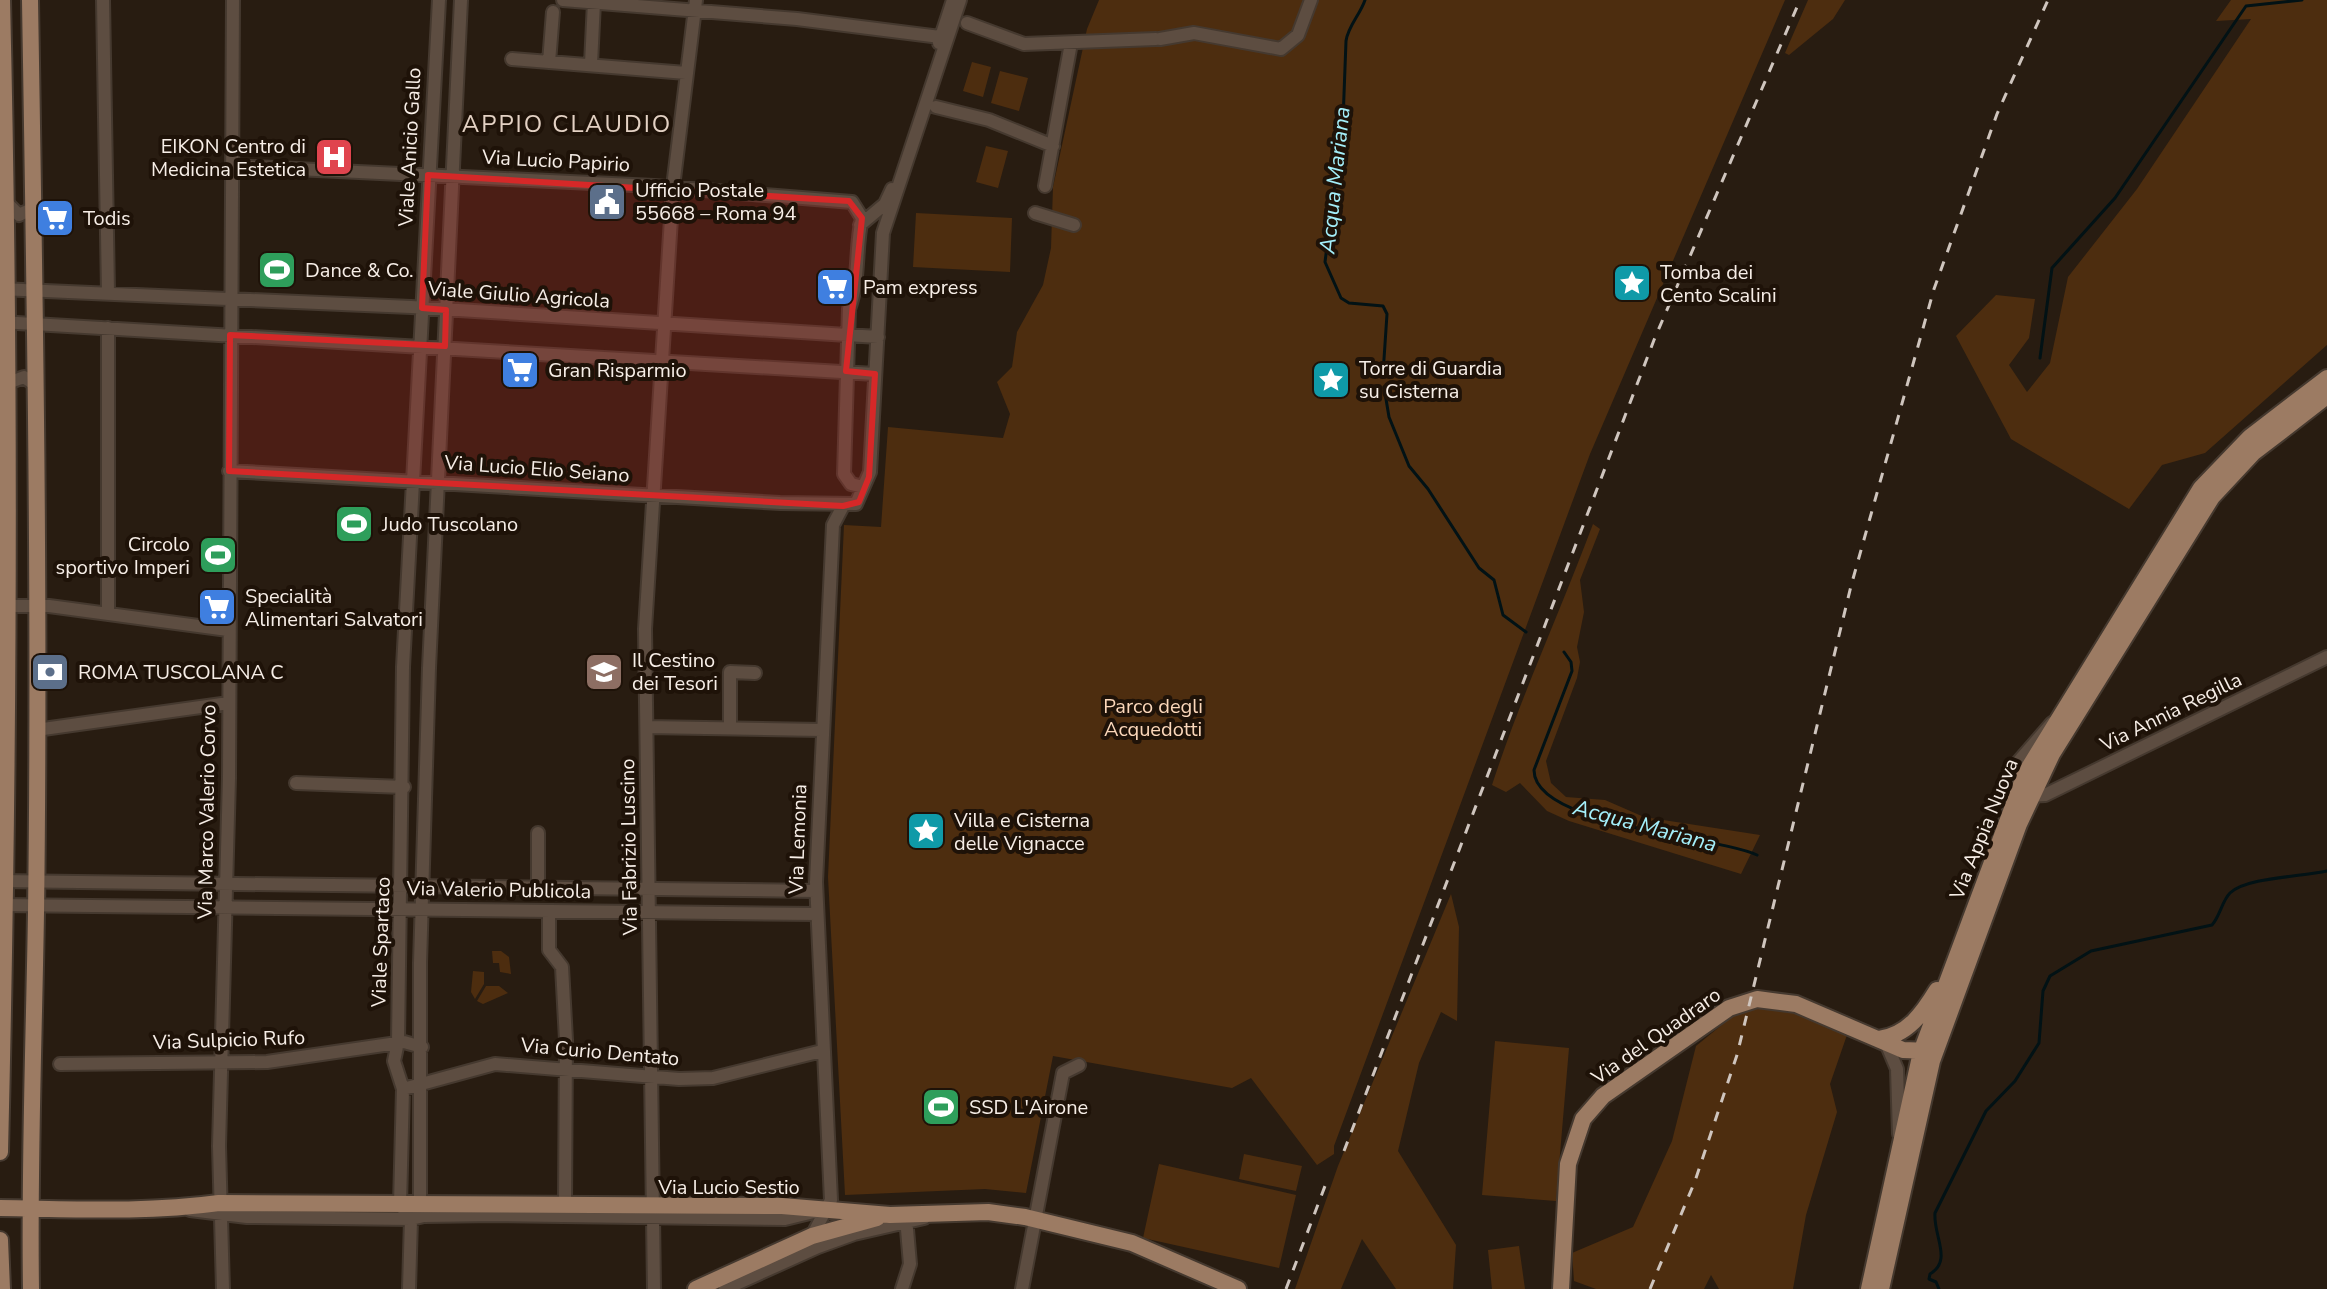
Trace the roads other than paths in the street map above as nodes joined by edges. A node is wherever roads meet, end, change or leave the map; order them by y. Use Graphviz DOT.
graph roads {
  1 [pos="2,0"];
  2 [pos="30,0"];
  3 [pos="103,0"];
  4 [pos="233,0"];
  5 [pos="439,0"];
  6 [pos="461,0"];
  7 [pos="563,0"];
  8 [pos="953,0"];
  9 [pos="960,0"];
  10 [pos="1311,0"];
  11 [pos="594,2"];
  12 [pos="695,5"];
  13 [pos="553,12"];
  14 [pos="955,24"];
  15 [pos="940,37"];
  16 [pos="1071,43"];
  17 [pos="512,59"];
  18 [pos="549,62"];
  19 [pos="591,64"];
  20 [pos="935,71"];
  21 [pos="686,73"];
  22 [pos="936,107"];
  23 [pos="1053,146"];
  24 [pos="909,149"];
  25 [pos="231,166"];
  26 [pos="428,175"];
  27 [pos="453,176"];
  28 [pos="1045,186"];
  29 [pos="673,187"];
  30 [pos="6,202"];
  31 [pos="34,208"];
  32 [pos="1035,213"];
  33 [pos="860,225"];
  34 [pos="1074,225"];
  35 [pos="883,233"];
  36 [pos="3,289"];
  37 [pos="36,289"];
  38 [pos="108,292"];
  39 [pos="231,298"];
  40 [pos="422,308"];
  41 [pos="446,310"];
  42 [pos="4,322"];
  43 [pos="35,323"];
  44 [pos="665,325"];
  45 [pos="108,328"];
  46 [pos="230,335"];
  47 [pos="848,335"];
  48 [pos="878,337"];
  49 [pos="420,345"];
  50 [pos="445,346"];
  51 [pos="662,358"];
  52 [pos="846,371"];
  53 [pos="875,374"];
  54 [pos="2327,378"];
  55 [pos="8,383"];
  56 [pos="35,385"];
  57 [pos="2327,396"];
  58 [pos="229,471"];
  59 [pos="413,482"];
  60 [pos="438,483"];
  61 [pos="863,487"];
  62 [pos="654,496"];
  63 [pos="843,506"];
  64 [pos="36,606"];
  65 [pos="5,609"];
  66 [pos="108,613"];
  67 [pos="228,630"];
  68 [pos="405,655"];
  69 [pos="429,656"];
  70 [pos="2327,657"];
  71 [pos="755,673"];
  72 [pos="229,703"];
  73 [pos="647,727"];
  74 [pos="730,727"];
  75 [pos="36,730"];
  76 [pos="822,730"];
  77 [pos="4,745"];
  78 [pos="296,783"];
  79 [pos="404,787"];
  80 [pos="2024,794"];
  81 [pos="538,833"];
  82 [pos="3,882"];
  83 [pos="36,882"];
  84 [pos="226,882"];
  85 [pos="403,886"];
  86 [pos="424,886"];
  87 [pos="538,888"];
  88 [pos="650,889"];
  89 [pos="816,891"];
  90 [pos="3,905"];
  91 [pos="36,905"];
  92 [pos="225,907"];
  93 [pos="402,909"];
  94 [pos="422,909"];
  95 [pos="549,911"];
  96 [pos="650,913"];
  97 [pos="817,914"];
  98 [pos="1958,949"];
  99 [pos="2,958"];
  100 [pos="1882,1041"];
  101 [pos="1,1042"];
  102 [pos="398,1042"];
  103 [pos="422,1047"];
  104 [pos="1929,1050"];
  105 [pos="822,1051"];
  106 [pos="220,1062"];
  107 [pos="60,1064"];
  108 [pos="1079,1065"];
  109 [pos="567,1070"];
  110 [pos="651,1079"];
  111 [pos="422,1083"];
  112 [pos="403,1089"];
  113 [pos="1900,1141"];
  114 [pos="0,1152"];
  115 [pos="400,1204"];
  116 [pos="565,1204"];
  117 [pos="0,1208"];
  118 [pos="433,1208"];
  119 [pos="828,1208"];
  120 [pos="29,1209"];
  121 [pos="219,1209"];
  122 [pos="242,1210"];
  123 [pos="664,1213"];
  124 [pos="901,1218"];
  125 [pos="411,1219"];
  126 [pos="1038,1220"];
  127 [pos="0,1240"];
  128 [pos="813,1242"];
  129 [pos="2,1289"];
  130 [pos="31,1289"];
  131 [pos="223,1289"];
  132 [pos="409,1289"];
  133 [pos="654,1289"];
  134 [pos="696,1289"];
  135 [pos="725,1289"];
  136 [pos="902,1289"];
  137 [pos="1022,1289"];
  138 [pos="1238,1289"];
  139 [pos="1561,1289"];
  140 [pos="1869,1289"];
  141 [pos="1881,1289"];
  1 -- 30 [label="main road"];
  2 -- 31 [label="main road"];
  3 -- 38 [label="street"];
  4 -- 25 [label="street, Via Marco Valerio Corvo"];
  5 -- 26 [label="street, Viale Anicio Gallo"];
  6 -- 27 [label="street"];
  7 -- 11 [label="street"];
  8 -- 14 [label="street"];
  9 -- 14 [label="street"];
  10 -- 16 [label="street"];
  11 -- 12 [label="street"];
  11 -- 19 [label="street"];
  12 -- 15 [label="street"];
  12 -- 21 [label="street, Via Fabrizio Luscino"];
  13 -- 18 [label="street"];
  14 -- 15 [label="street"];
  14 -- 16 [label="street"];
  14 -- 20 [label="street"];
  15 -- 20 [label="street"];
  16 -- 23 [label="street"];
  17 -- 18 [label="street"];
  18 -- 19 [label="street"];
  19 -- 21 [label="street"];
  20 -- 24 [label="street"];
  21 -- 29 [label="street, Via Fabrizio Luscino"];
  22 -- 23 [label="street"];
  23 -- 28 [label="street"];
  24 -- 33 [label="street"];
  24 -- 35 [label="street"];
  25 -- 26 [label="street, Via Lucio Papirio"];
  25 -- 39 [label="street, Via Marco Valerio Corvo"];
  26 -- 27 [label="street, Via Lucio Papirio"];
  26 -- 40 [label="street, Viale Anicio Gallo"];
  27 -- 29 [label="street, Via Lucio Papirio"];
  27 -- 41 [label="street"];
  29 -- 33 [label="street, Via Lucio Papirio"];
  29 -- 44 [label="street, Via Fabrizio Luscino"];
  30 -- 31 [label="street"];
  30 -- 36 [label="main road"];
  31 -- 37 [label="main road"];
  32 -- 34 [label="street"];
  33 -- 35 [label="street"];
  33 -- 47 [label="street"];
  35 -- 48 [label="street"];
  36 -- 37 [label="street, Viale Giulio Agricola"];
  36 -- 42 [label="main road"];
  37 -- 38 [label="street, Viale Giulio Agricola"];
  37 -- 43 [label="main road"];
  38 -- 39 [label="street, Viale Giulio Agricola"];
  39 -- 40 [label="street, Viale Giulio Agricola"];
  39 -- 46 [label="street, Via Marco Valerio Corvo"];
  40 -- 41 [label="street, Viale Giulio Agricola"];
  40 -- 49 [label="street, Viale Anicio Gallo"];
  41 -- 44 [label="street, Viale Giulio Agricola"];
  41 -- 50 [label="street, Viale Spartaco"];
  42 -- 43 [label="street"];
  42 -- 55 [label="main road"];
  43 -- 45 [label="street"];
  43 -- 56 [label="main road"];
  44 -- 47 [label="street, Viale Giulio Agricola"];
  44 -- 51 [label="street, Via Fabrizio Luscino"];
  45 -- 46 [label="street"];
  45 -- 66 [label="street"];
  46 -- 49 [label="street"];
  46 -- 58 [label="street, Via Marco Valerio Corvo"];
  47 -- 48 [label="street, Viale Giulio Agricola"];
  47 -- 52 [label="street"];
  48 -- 53 [label="street"];
  49 -- 50 [label="street"];
  49 -- 59 [label="street, Viale Spartaco"];
  50 -- 51 [label="street"];
  50 -- 60 [label="street, Viale Spartaco"];
  51 -- 52 [label="street"];
  51 -- 62 [label="street, Via Fabrizio Luscino"];
  52 -- 53 [label="street"];
  52 -- 61 [label="street"];
  53 -- 61 [label="street"];
  54 -- 80 [label="main road, Via Appia Nuova"];
  55 -- 56 [label="street"];
  55 -- 65 [label="main road"];
  56 -- 64 [label="main road"];
  57 -- 80 [label="main road, Via Appia Nuova"];
  58 -- 59 [label="street, Via Lucio Elio Seiano"];
  58 -- 67 [label="street, Via Marco Valerio Corvo"];
  59 -- 60 [label="street, Via Lucio Elio Seiano"];
  59 -- 68 [label="street, Viale Spartaco"];
  60 -- 62 [label="street, Via Lucio Elio Seiano"];
  60 -- 69 [label="street, Viale Spartaco"];
  61 -- 63 [label="street, Via Lemonia"];
  62 -- 63 [label="street, Via Lucio Elio Seiano"];
  62 -- 73 [label="street, Via Fabrizio Luscino"];
  63 -- 76 [label="street, Via Lemonia"];
  64 -- 65 [label="street"];
  64 -- 66 [label="street"];
  64 -- 75 [label="main road"];
  65 -- 77 [label="main road"];
  66 -- 67 [label="street"];
  67 -- 72 [label="street, Via Marco Valerio Corvo"];
  68 -- 69 [label="street"];
  68 -- 79 [label="street, Viale Spartaco"];
  69 -- 86 [label="street, Viale Spartaco"];
  70 -- 80 [label="street, Via Annia Regilla"];
  71 -- 74 [label="street"];
  72 -- 75 [label="street"];
  72 -- 84 [label="street, Via Marco Valerio Corvo"];
  73 -- 74 [label="street"];
  73 -- 88 [label="street, Via Fabrizio Luscino"];
  74 -- 76 [label="street"];
  75 -- 83 [label="main road"];
  76 -- 89 [label="street, Via Lemonia"];
  77 -- 82 [label="main road"];
  78 -- 79 [label="street"];
  79 -- 85 [label="street, Viale Spartaco"];
  80 -- 98 [label="main road, Via Appia Nuova"];
  80 -- 104 [label="main road, Via Appia Nuova"];
  81 -- 87 [label="street"];
  82 -- 83 [label="street, Via Valerio Publicola"];
  82 -- 90 [label="main road"];
  83 -- 84 [label="street, Via Valerio Publicola"];
  83 -- 91 [label="main road"];
  84 -- 85 [label="street, Via Valerio Publicola"];
  84 -- 92 [label="street, Via Marco Valerio Corvo"];
  85 -- 86 [label="street, Via Valerio Publicola"];
  85 -- 93 [label="street, Viale Spartaco"];
  86 -- 87 [label="street, Via Valerio Publicola"];
  86 -- 94 [label="street, Viale Spartaco"];
  87 -- 88 [label="street, Via Valerio Publicola"];
  88 -- 89 [label="street, Via Valerio Publicola"];
  88 -- 96 [label="street, Via Fabrizio Luscino"];
  89 -- 97 [label="street, Via Lemonia"];
  90 -- 91 [label="street, Via Valerio Publicola"];
  90 -- 99 [label="main road"];
  91 -- 92 [label="street, Via Valerio Publicola"];
  91 -- 120 [label="main road"];
  92 -- 93 [label="street, Via Valerio Publicola"];
  92 -- 106 [label="street, Via Marco Valerio Corvo"];
  93 -- 94 [label="street, Via Valerio Publicola"];
  93 -- 102 [label="street, Viale Spartaco"];
  94 -- 95 [label="street, Via Valerio Publicola"];
  94 -- 103 [label="street, Viale Spartaco"];
  95 -- 96 [label="street, Via Valerio Publicola"];
  95 -- 109 [label="street"];
  96 -- 97 [label="street, Via Valerio Publicola"];
  96 -- 110 [label="street, Via Fabrizio Luscino"];
  97 -- 105 [label="street, Via Lemonia"];
  98 -- 100 [label="main road"];
  98 -- 104 [label="main road, Via Appia Nuova"];
  99 -- 101 [label="main road"];
  100 -- 104 [label="main road, Via del Quadraro"];
  100 -- 113 [label="street"];
  100 -- 139 [label="main road, Via del Quadraro"];
  101 -- 114 [label="main road"];
  102 -- 103 [label="street"];
  102 -- 106 [label="street, Via Sulpicio Rufo"];
  102 -- 112 [label="street, Viale Spartaco"];
  103 -- 111 [label="street, Viale Spartaco"];
  104 -- 113 [label="main road, Via Appia Nuova"];
  104 -- 141 [label="main road, Via Appia Nuova"];
  105 -- 110 [label="street, Via Curio Dentato"];
  105 -- 119 [label="street, Via Lemonia"];
  106 -- 107 [label="street, Via Sulpicio Rufo"];
  106 -- 121 [label="street, Via Marco Valerio Corvo"];
  108 -- 126 [label="street"];
  109 -- 110 [label="street, Via Curio Dentato"];
  109 -- 111 [label="street, Via Curio Dentato"];
  109 -- 116 [label="street"];
  110 -- 123 [label="street, Via Fabrizio Luscino"];
  111 -- 112 [label="street, Via Curio Dentato"];
  111 -- 118 [label="street, Viale Spartaco"];
  112 -- 115 [label="street, Viale Spartaco"];
  113 -- 140 [label="main road, Via Appia Nuova"];
  115 -- 118 [label="main road, Via Lucio Sestio"];
  115 -- 122 [label="main road, Via Lucio Sestio"];
  115 -- 125 [label="street"];
  116 -- 118 [label="main road, Via Lucio Sestio"];
  116 -- 123 [label="main road, Via Lucio Sestio"];
  117 -- 120 [label="main road, Via Lucio Sestio"];
  118 -- 123 [label="street, Via Lucio Sestio"];
  118 -- 125 [label="street"];
  118 -- 125 [label="street, Via Lucio Sestio"];
  119 -- 123 [label="main road, Via Lucio Sestio"];
  119 -- 124 [label="main road"];
  119 -- 128 [label="street"];
  120 -- 121 [label="main road, Via Lucio Sestio"];
  120 -- 130 [label="main road"];
  121 -- 122 [label="main road, Via Lucio Sestio"];
  121 -- 131 [label="street, Via Marco Valerio Corvo"];
  122 -- 125 [label="street, Via Lucio Sestio"];
  123 -- 133 [label="street, Via Fabrizio Luscino"];
  124 -- 126 [label="main road"];
  124 -- 128 [label="main road"];
  124 -- 136 [label="street"];
  125 -- 132 [label="street"];
  126 -- 137 [label="street"];
  126 -- 138 [label="main road"];
  127 -- 129 [label="main road"];
  128 -- 134 [label="main road"];
  128 -- 135 [label="street"];
}
